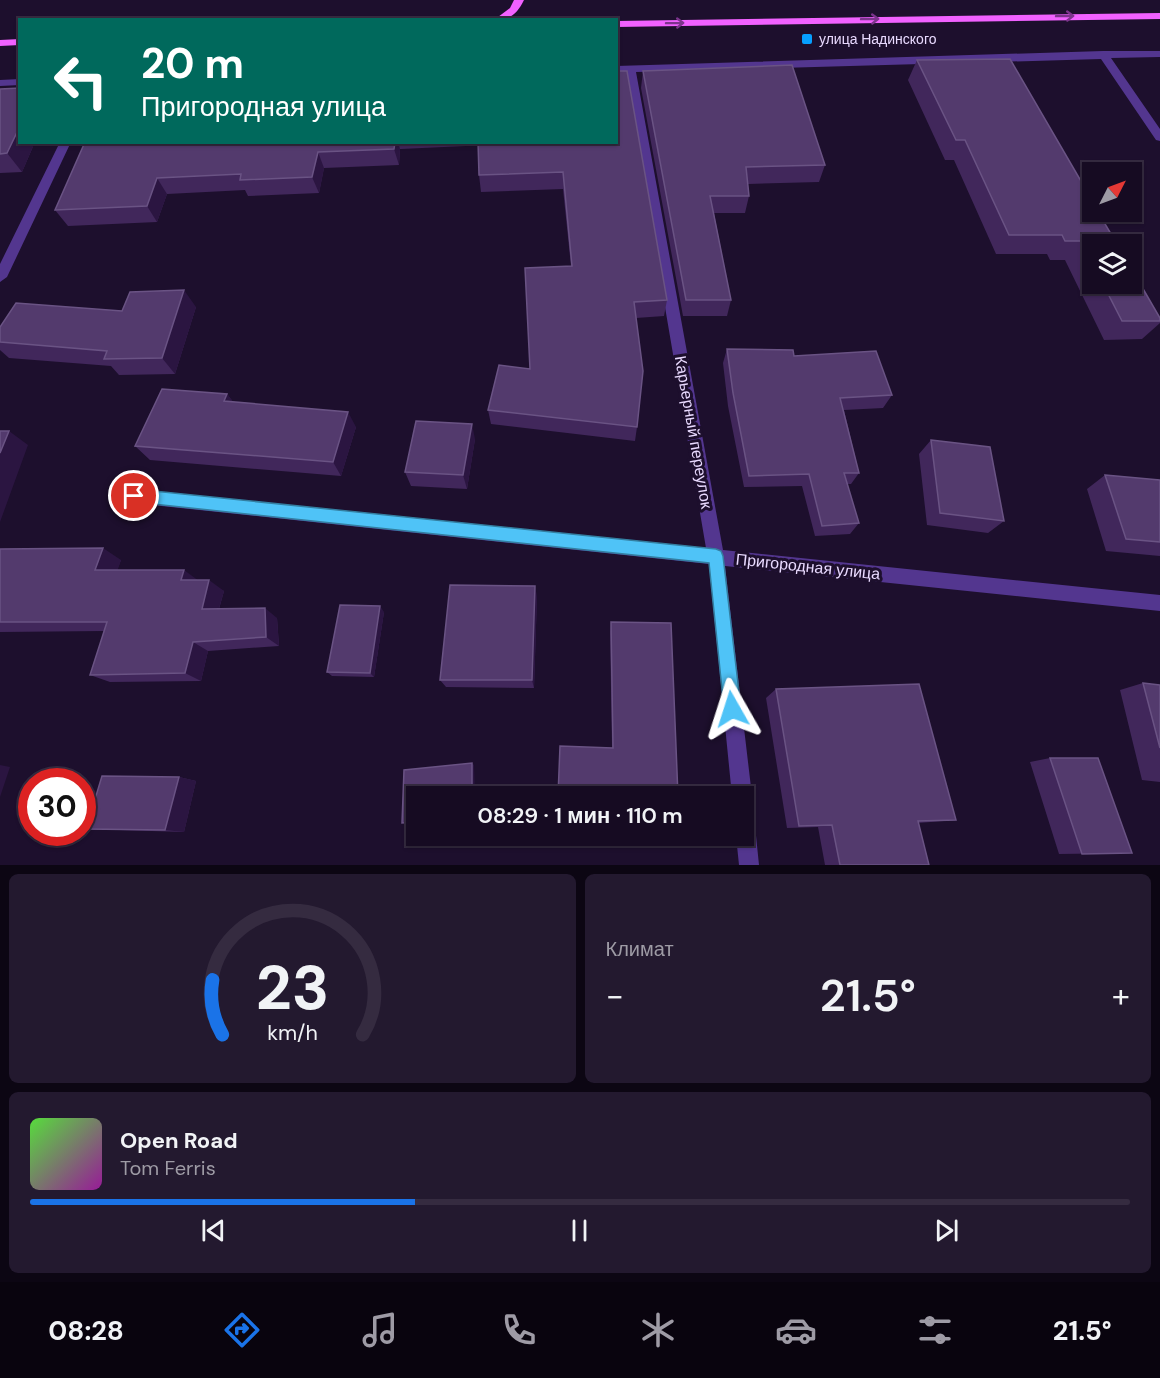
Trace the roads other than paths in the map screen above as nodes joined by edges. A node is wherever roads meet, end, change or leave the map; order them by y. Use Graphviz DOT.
graph roads {
  1 [pos="519,0"];
  2 [pos="1160,16"];
  3 [pos="502,18"];
  4 [pos="618,24"];
  5 [pos="18,42"];
  6 [pos="0,43"];
  7 [pos="1103,54"];
  8 [pos="1160,54"];
  9 [pos="623,69"];
  10 [pos="18,82"];
  11 [pos="0,83"];
  12 [pos="1160,137"];
  13 [pos="65,144"];
  14 [pos="0,277"];
  15 [pos="134,496"];
  16 [pos="716,556"];
  17 [pos="1160,603"];
  18 [pos="741,786"];
  19 [pos="747,846"];
  20 [pos="749,865"];
  1 -- 3 [label="main road"];
  4 -- 2 [label="main road, one-way"];
  5 -- 6 [label="main road"];
  7 -- 8 [label="street"];
  7 -- 9 [label="street"];
  7 -- 12 [label="street"];
  9 -- 16 [label="street, Карьерный переулок"];
  10 -- 11 [label="street"];
  13 -- 14 [label="street"];
  15 -- 16 [label="street, Пригородная улица"];
  16 -- 17 [label="street, Пригородная улица"];
  16 -- 18 [label="street, Карьерный переулок"];
  19 -- 20 [label="street"];
}
